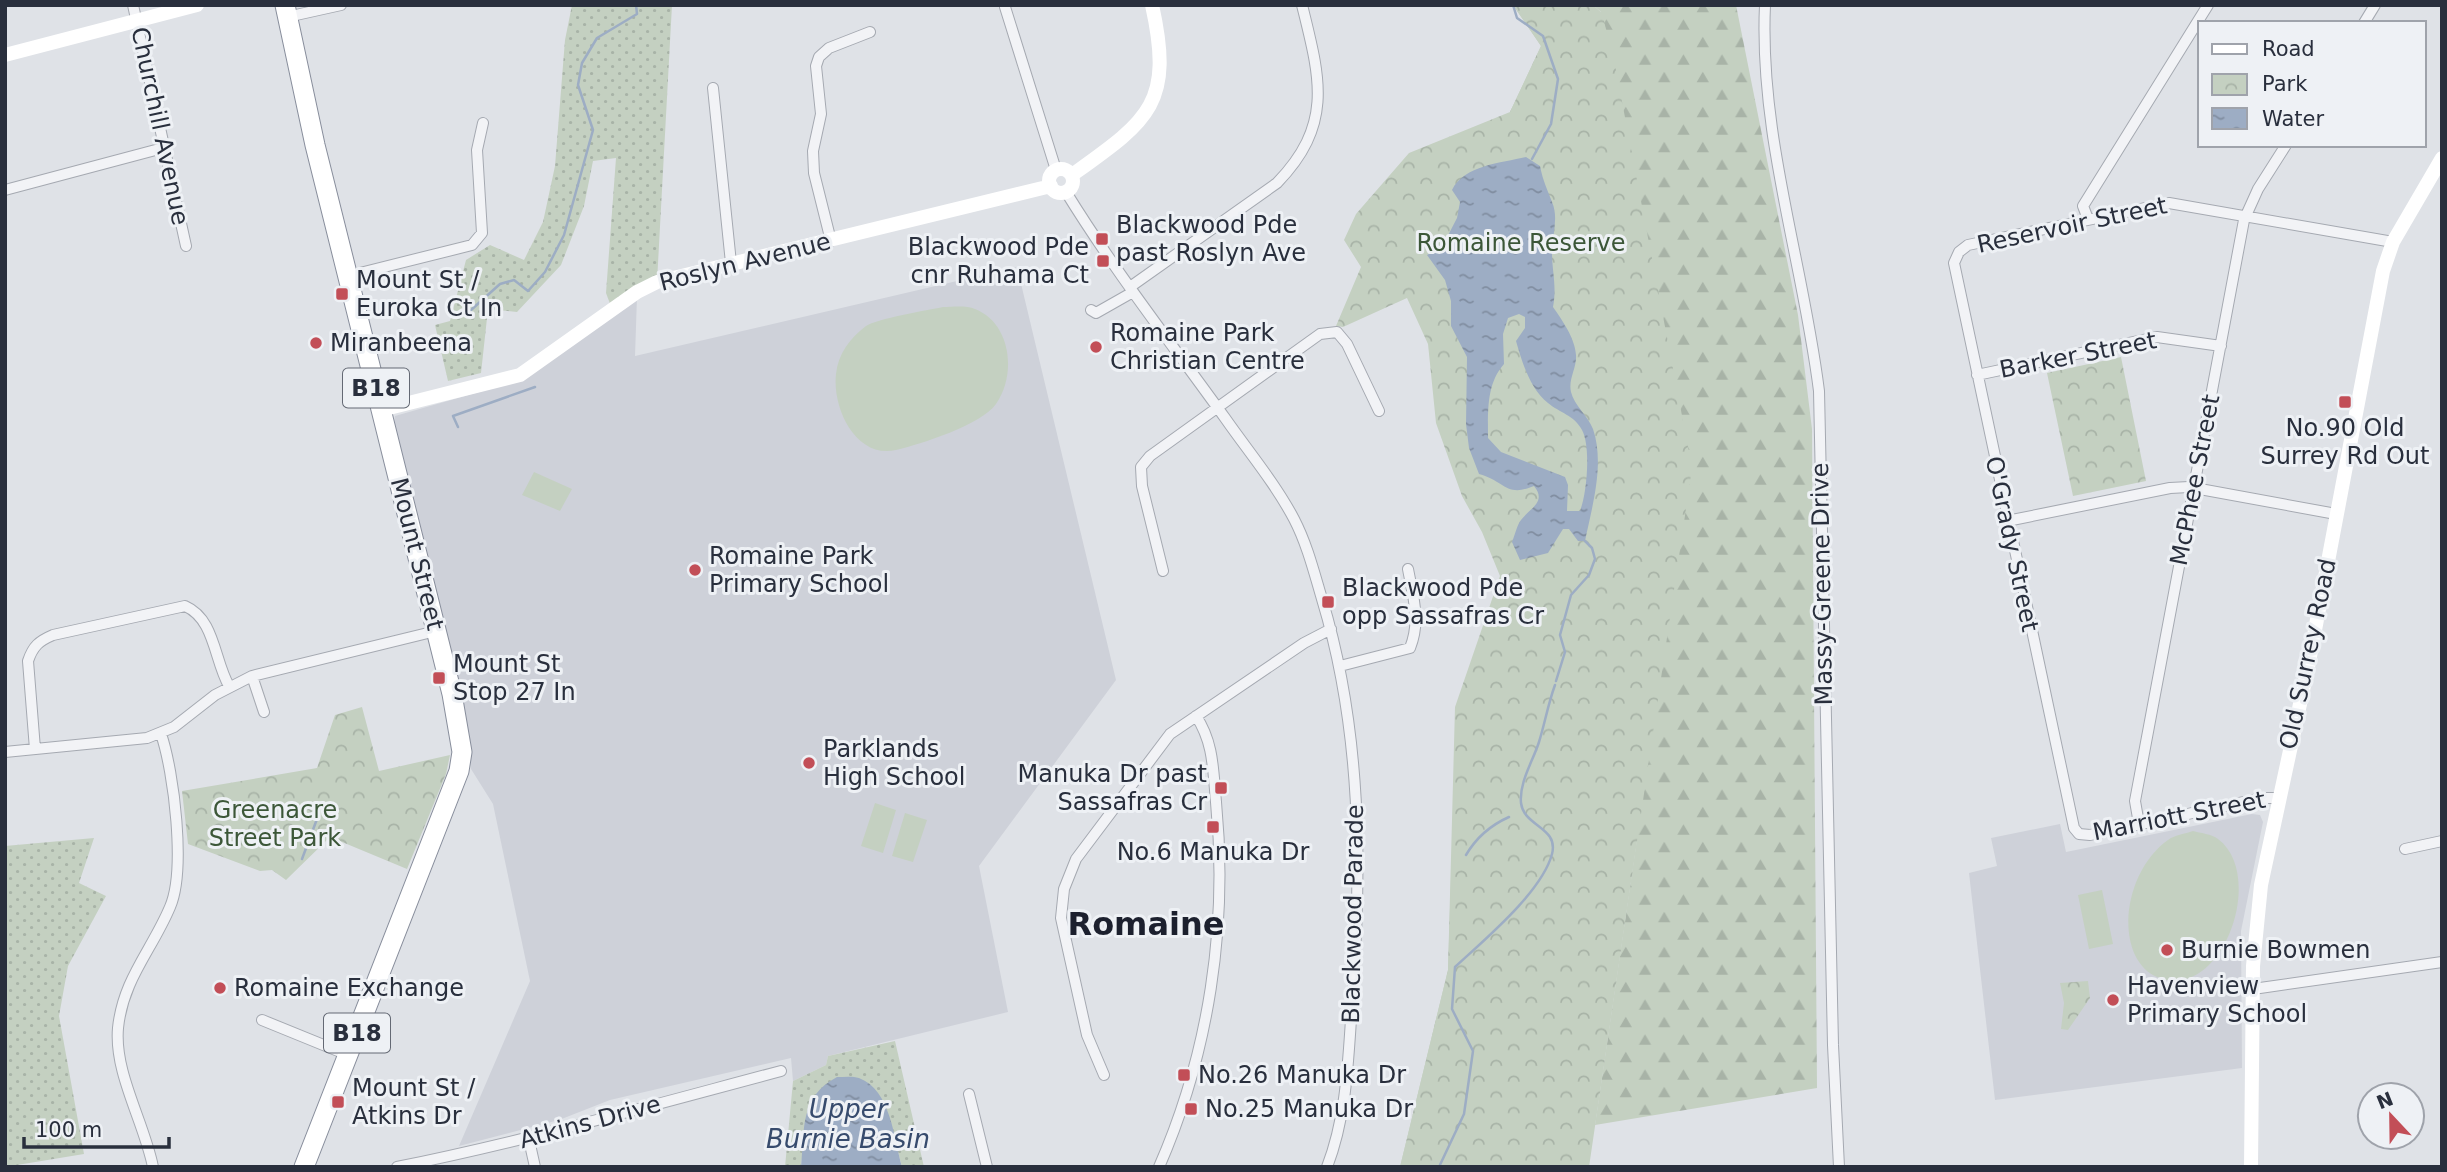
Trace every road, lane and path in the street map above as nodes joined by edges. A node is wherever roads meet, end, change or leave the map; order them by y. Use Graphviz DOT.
graph roads {
  1 [pos="133,5"];
  2 [pos="197,5"];
  3 [pos="341,5"];
  4 [pos="1152,5"];
  5 [pos="1302,5"];
  6 [pos="1765,5"];
  7 [pos="2208,5"];
  8 [pos="2375,5"];
  9 [pos="1005,7"];
  10 [pos="286,11"];
  11 [pos="2198,21"];
  12 [pos="2198,21"];
  13 [pos="2365,21"];
  14 [pos="137,22"];
  15 [pos="870,32"];
  16 [pos="5,55"];
  17 [pos="713,88"];
  18 [pos="483,123"];
  19 [pos="2285,147"];
  20 [pos="163,148"];
  21 [pos="2442,158"];
  22 [pos="1056,170"];
  23 [pos="1072,175"];
  24 [pos="1051,186"];
  25 [pos="5,190"];
  26 [pos="1066,192"];
  27 [pos="2245,215"];
  28 [pos="2088,219"];
  29 [pos="831,241"];
  30 [pos="2393,242"];
  31 [pos="186,246"];
  32 [pos="1959,252"];
  33 [pos="731,263"];
  34 [pos="348,275"];
  35 [pos="1131,289"];
  36 [pos="1091,310"];
  37 [pos="2221,346"];
  38 [pos="1977,375"];
  39 [pos="1217,407"];
  40 [pos="382,410"];
  41 [pos="1379,411"];
  42 [pos="2194,487"];
  43 [pos="2336,514"];
  44 [pos="2007,521"];
  45 [pos="1408,569"];
  46 [pos="1163,571"];
  47 [pos="1331,629"];
  48 [pos="436,631"];
  49 [pos="1340,666"];
  50 [pos="252,676"];
  51 [pos="229,686"];
  52 [pos="264,712"];
  53 [pos="1196,716"];
  54 [pos="161,734"];
  55 [pos="35,749"];
  56 [pos="5,752"];
  57 [pos="2278,798"];
  58 [pos="2139,824"];
  59 [pos="2079,834"];
  60 [pos="2442,841"];
  61 [pos="2405,849"];
  62 [pos="2442,962"];
  63 [pos="2253,989"];
  64 [pos="262,1020"];
  65 [pos="348,1055"];
  66 [pos="781,1071"];
  67 [pos="1104,1075"];
  68 [pos="969,1094"];
  69 [pos="529,1140"];
  70 [pos="312,1148"];
  71 [pos="153,1167"];
  72 [pos="304,1167"];
  73 [pos="322,1167"];
  74 [pos="398,1167"];
  75 [pos="535,1167"];
  76 [pos="987,1167"];
  77 [pos="1159,1167"];
  78 [pos="1327,1167"];
  79 [pos="1839,1167"];
  80 [pos="2251,1167"];
  1 -- 14 [label="street, Churchill Avenue"];
  2 -- 14 [label="street"];
  3 -- 10 [label="street"];
  4 -- 23 [label="street"];
  5 -- 35 [label="street"];
  6 -- 79 [label="street, Massy-Greene Drive"];
  7 -- 12 [label="street"];
  8 -- 13 [label="street"];
  9 -- 22 [label="street"];
  10 -- 34 [label="highway, Mount Street / B18"];
  11 -- 28 [label="street"];
  14 -- 16 [label="street"];
  14 -- 20 [label="street, Churchill Avenue"];
  15 -- 29 [label="street"];
  17 -- 33 [label="street"];
  18 -- 34 [label="street"];
  19 -- 27 [label="street, McPhee Street"];
  20 -- 25 [label="street"];
  20 -- 31 [label="street, Churchill Avenue"];
  21 -- 30 [label="street, Old Surrey Road"];
  22 -- 23 [label="street"];
  22 -- 24 [label="street"];
  23 -- 26 [label="street"];
  24 -- 26 [label="street"];
  24 -- 29 [label="street, Roslyn Avenue"];
  26 -- 35 [label="street, Blackwood Parade"];
  27 -- 28 [label="street, Reservoir Street"];
  27 -- 30 [label="street, Reservoir Street"];
  27 -- 37 [label="street, McPhee Street"];
  28 -- 32 [label="street, Reservoir Street"];
  29 -- 33 [label="street, Roslyn Avenue"];
  30 -- 43 [label="street, Old Surrey Road"];
  32 -- 38 [label="street, O'Grady Street"];
  33 -- 40 [label="street, Roslyn Avenue"];
  34 -- 40 [label="highway, Mount Street / B18"];
  35 -- 36 [label="street"];
  35 -- 39 [label="street, Blackwood Parade"];
  37 -- 38 [label="street, Barker Street"];
  37 -- 42 [label="street, McPhee Street"];
  38 -- 44 [label="street, O'Grady Street"];
  39 -- 41 [label="street"];
  39 -- 46 [label="street"];
  39 -- 47 [label="street, Blackwood Parade"];
  40 -- 48 [label="highway, Mount Street / B18"];
  42 -- 43 [label="street"];
  42 -- 44 [label="street"];
  42 -- 58 [label="street, McPhee Street"];
  43 -- 57 [label="street, Old Surrey Road"];
  44 -- 59 [label="street, O'Grady Street"];
  45 -- 49 [label="street"];
  47 -- 49 [label="street, Blackwood Parade"];
  47 -- 53 [label="street"];
  48 -- 50 [label="street"];
  48 -- 65 [label="highway, Mount Street / B18"];
  49 -- 78 [label="street, Blackwood Parade"];
  50 -- 51 [label="street"];
  50 -- 52 [label="street"];
  51 -- 54 [label="street"];
  51 -- 55 [label="street"];
  53 -- 67 [label="street"];
  53 -- 77 [label="street"];
  54 -- 55 [label="street"];
  54 -- 71 [label="street"];
  55 -- 56 [label="street"];
  57 -- 58 [label="street, Marriott Street"];
  57 -- 63 [label="street, Old Surrey Road"];
  58 -- 59 [label="street, Marriott Street"];
  60 -- 61 [label="street"];
  62 -- 63 [label="street"];
  63 -- 80 [label="street, Old Surrey Road"];
  64 -- 65 [label="street"];
  65 -- 70 [label="highway, Mount Street / B18"];
  66 -- 69 [label="street, Atkins Drive"];
  68 -- 76 [label="street"];
  69 -- 74 [label="street, Atkins Drive"];
  69 -- 75 [label="street"];
  70 -- 72 [label="highway, Mount Street / B18"];
  70 -- 73 [label="highway"];
}
